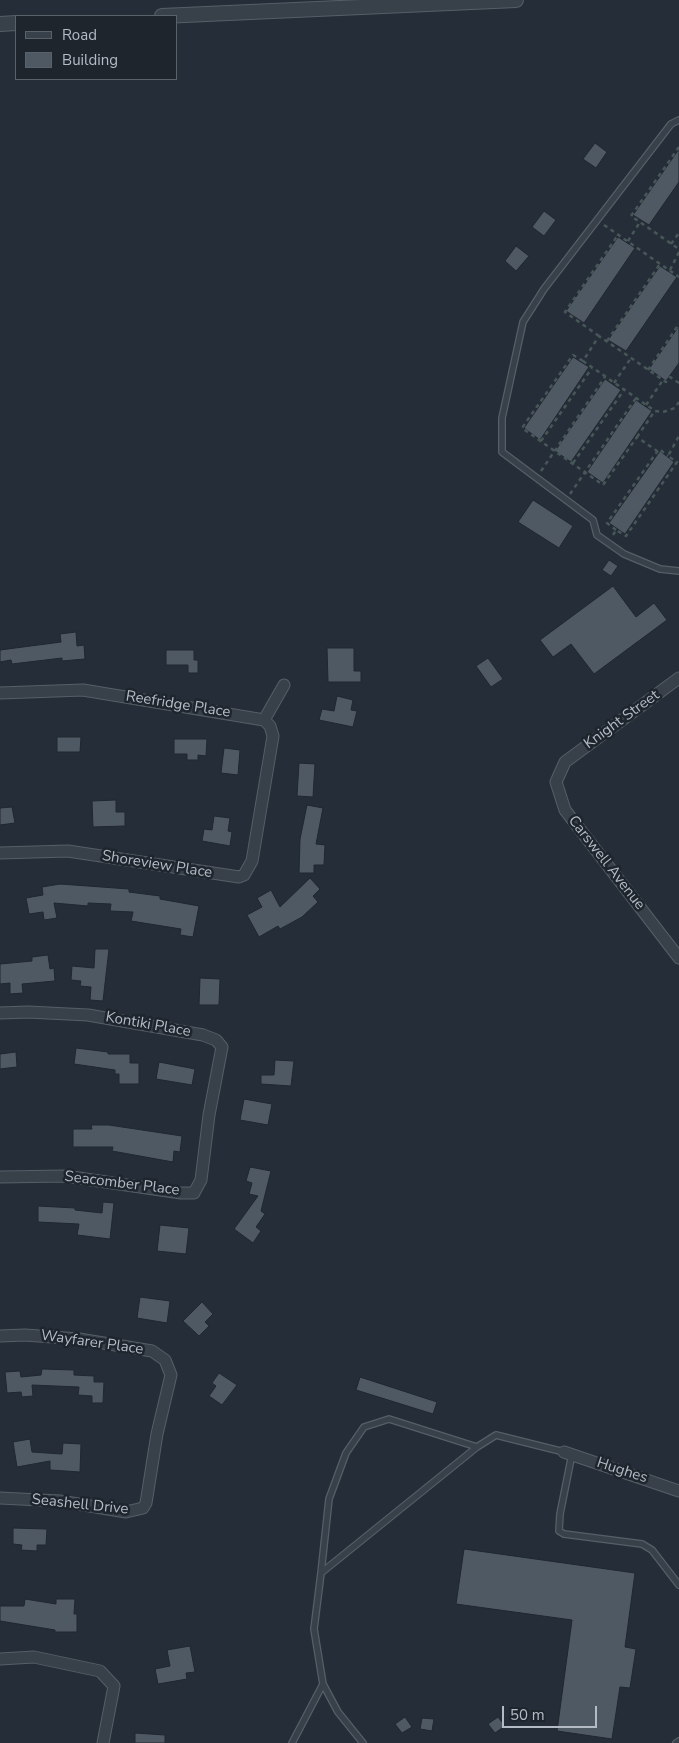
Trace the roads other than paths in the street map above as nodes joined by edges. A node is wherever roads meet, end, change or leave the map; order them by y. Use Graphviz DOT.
graph roads {
  1 [pos="516,0"];
  2 [pos="178,15"];
  3 [pos="15,23"];
  4 [pos="0,24"];
  5 [pos="679,120"];
  6 [pos="679,571"];
  7 [pos="679,678"];
  8 [pos="284,685"];
  9 [pos="0,693"];
  10 [pos="264,720"];
  11 [pos="565,762"];
  12 [pos="0,853"];
  13 [pos="679,958"];
  14 [pos="0,1013"];
  15 [pos="209,1115"];
  16 [pos="0,1177"];
  17 [pos="0,1336"];
  18 [pos="157,1434"];
  19 [pos="476,1447"];
  20 [pos="568,1453"];
  21 [pos="679,1491"];
  22 [pos="0,1498"];
  23 [pos="321,1573"];
  24 [pos="679,1585"];
  25 [pos="0,1659"];
  26 [pos="323,1684"];
  27 [pos="103,1743"];
  28 [pos="292,1743"];
  29 [pos="363,1743"];
  1 -- 2 [label="street"];
  3 -- 4 [label="street"];
  5 -- 6 [label="lane"];
  7 -- 11 [label="street, Knight Street"];
  8 -- 10 [label="street"];
  9 -- 10 [label="street, Reefridge Place"];
  10 -- 12 [label="street, Shoreview Place"];
  11 -- 13 [label="street, Carswell Avenue"];
  14 -- 15 [label="street, Kontiki Place"];
  15 -- 16 [label="street, Seacomber Place"];
  17 -- 18 [label="street, Wayfarer Place"];
  18 -- 22 [label="street, Seashell Drive"];
  19 -- 20 [label="lane"];
  19 -- 23 [label="lane"];
  19 -- 23 [label="lane"];
  20 -- 21 [label="street, Hughes"];
  20 -- 24 [label="lane"];
  23 -- 26 [label="lane"];
  25 -- 27 [label="street"];
  26 -- 28 [label="lane"];
  26 -- 29 [label="lane"];
}
